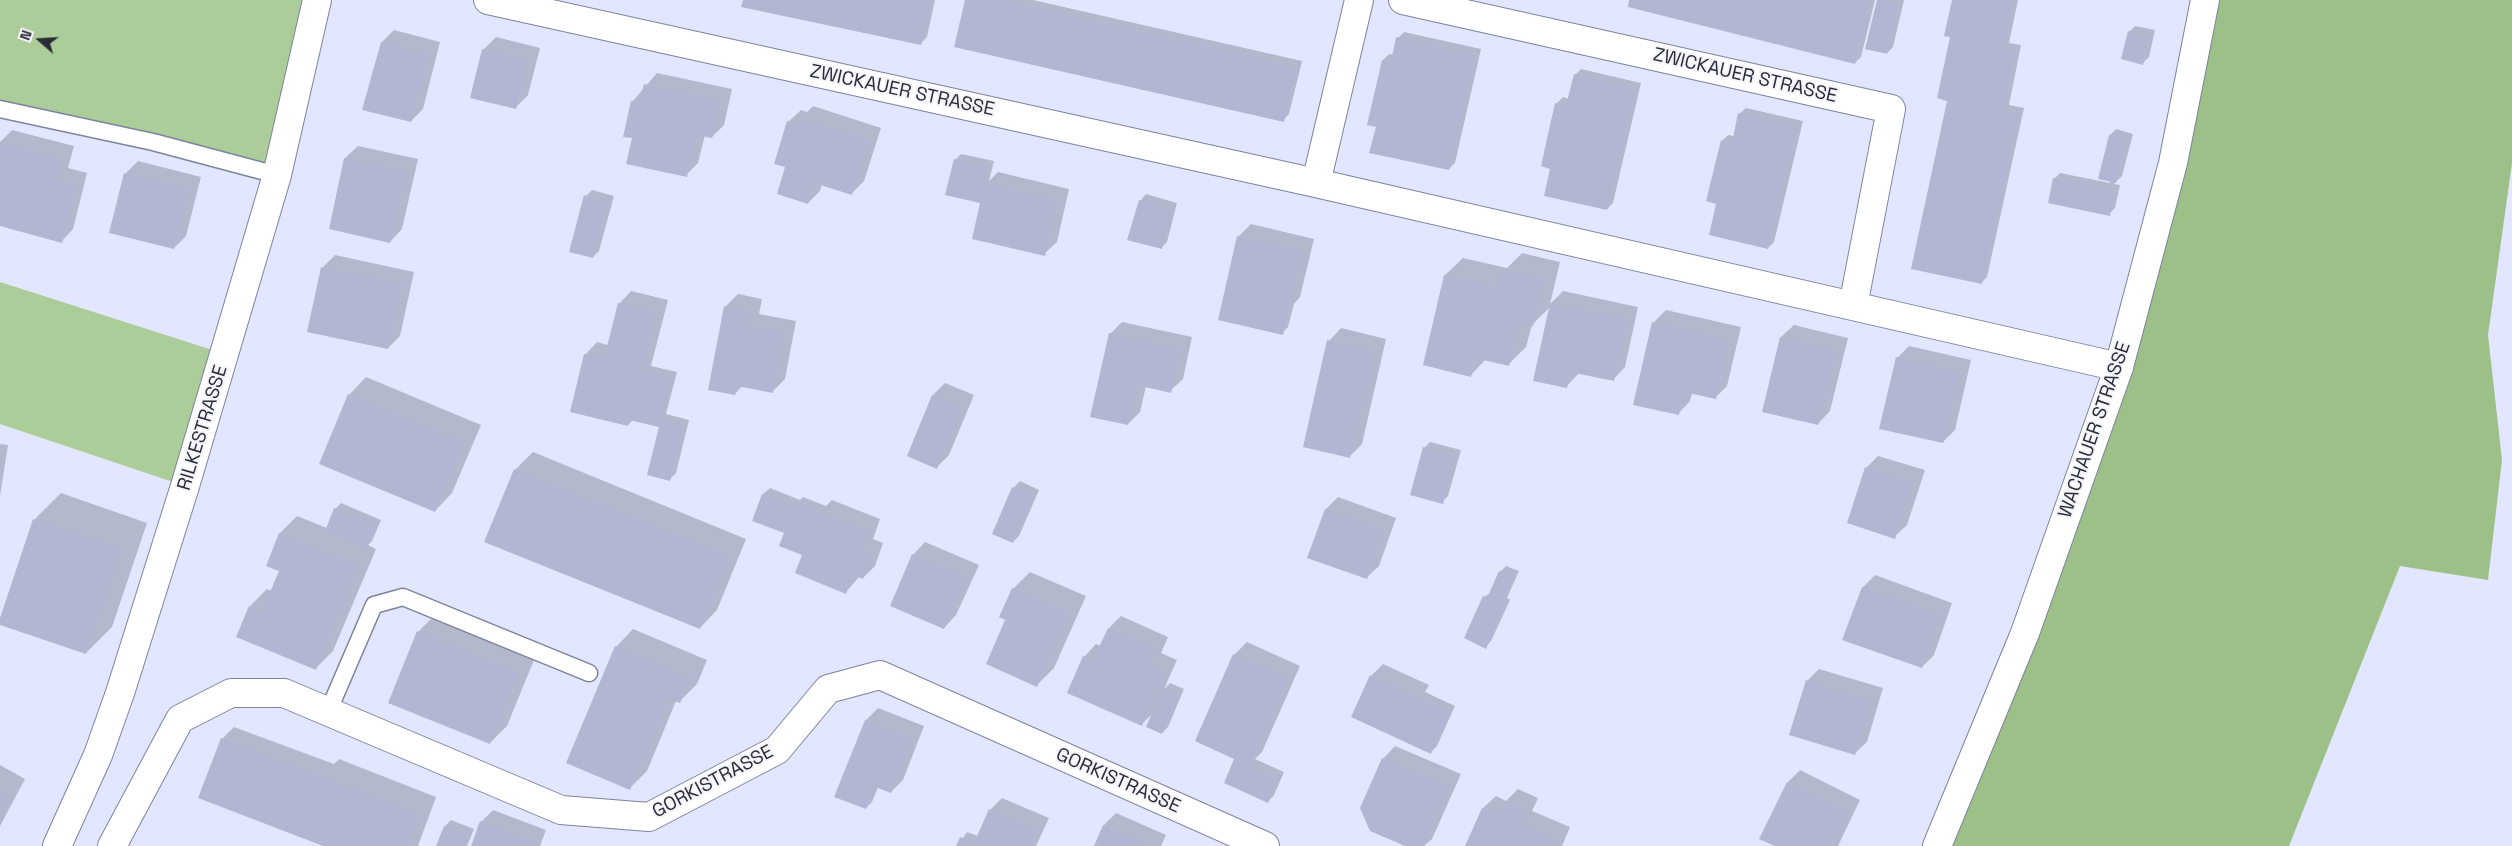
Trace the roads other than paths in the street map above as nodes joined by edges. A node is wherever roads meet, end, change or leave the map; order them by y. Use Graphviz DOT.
graph roads {
  1 [pos="317,0"];
  2 [pos="488,0"];
  3 [pos="1359,0"];
  4 [pos="1403,0"];
  5 [pos="2205,0"];
  6 [pos="0,109"];
  7 [pos="277,175"];
  8 [pos="1316,182"];
  9 [pos="1853,306"];
  10 [pos="2119,367"];
  11 [pos="590,673"];
  12 [pos="328,712"];
  13 [pos="57,846"];
  14 [pos="112,846"];
  15 [pos="1265,846"];
  16 [pos="1937,846"];
  1 -- 7 [label="street, RILKESTRASSE"];
  2 -- 8 [label="street, ZWICKAUER STRASSE"];
  3 -- 8 [label="street"];
  4 -- 9 [label="street, ZWICKAUER STRASSE"];
  5 -- 10 [label="street, WACHAUER STRASSE"];
  6 -- 7 [label="lane"];
  7 -- 13 [label="street, RILKESTRASSE"];
  8 -- 9 [label="street, ZWICKAUER STRASSE"];
  9 -- 10 [label="street, ZWICKAUER STRASSE"];
  10 -- 16 [label="street, WACHAUER STRASSE"];
  11 -- 12 [label="lane"];
  12 -- 14 [label="street, GORKISTRASSE"];
  12 -- 15 [label="street, GORKISTRASSE"];
}
